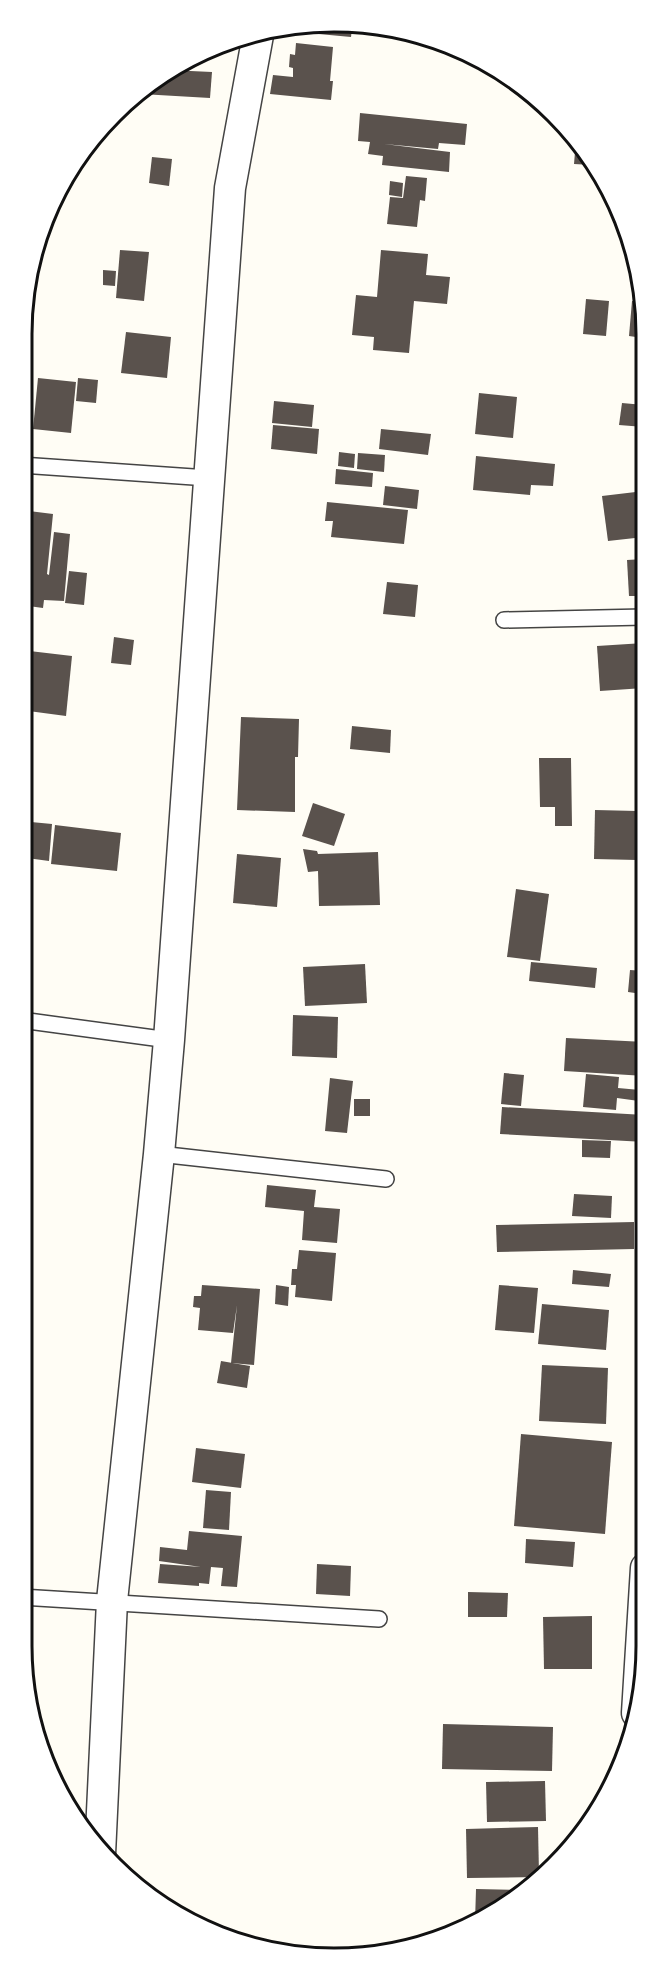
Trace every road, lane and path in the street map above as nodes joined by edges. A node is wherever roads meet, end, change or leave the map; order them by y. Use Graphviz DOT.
graph roads {
  1 [pos="257,42"];
  2 [pos="32,466"];
  3 [pos="208,478"];
  4 [pos="636,617"];
  5 [pos="504,620"];
  6 [pos="32,1021"];
  7 [pos="169,1040"];
  8 [pos="159,1154"];
  9 [pos="386,1179"];
  10 [pos="32,1597"];
  11 [pos="112,1601"];
  12 [pos="379,1619"];
  13 [pos="101,1839"];
  1 -- 3 [label="street"];
  2 -- 3 [label="lane"];
  3 -- 7 [label="street"];
  4 -- 5 [label="lane"];
  6 -- 7 [label="lane"];
  7 -- 8 [label="street"];
  8 -- 9 [label="lane"];
  8 -- 11 [label="street"];
  10 -- 11 [label="lane"];
  11 -- 12 [label="lane"];
  11 -- 13 [label="street"];
}
